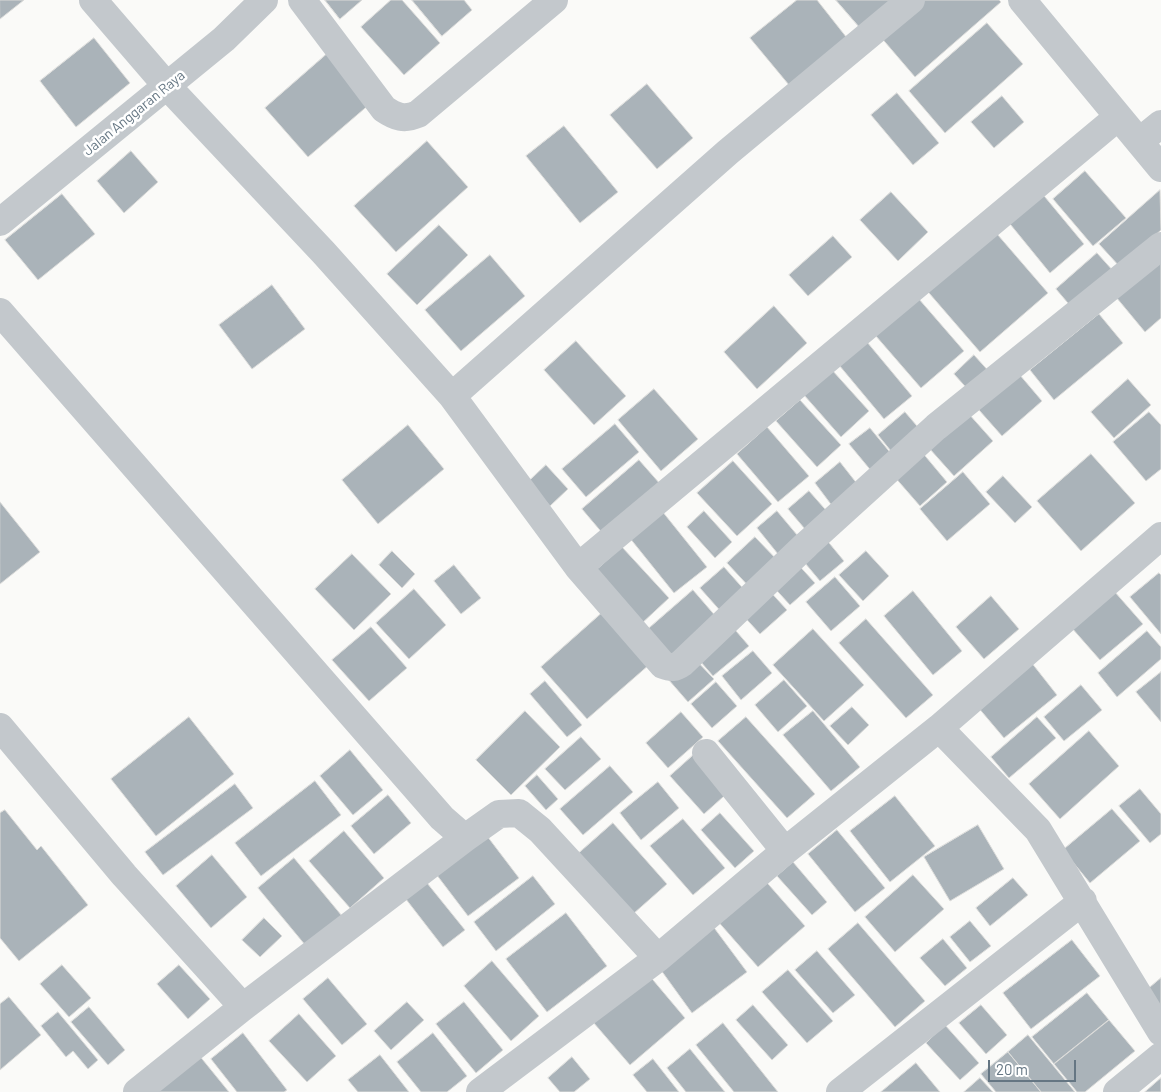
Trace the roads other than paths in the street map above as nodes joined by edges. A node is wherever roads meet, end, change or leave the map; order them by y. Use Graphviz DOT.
graph roads {
  1 [pos="93,0"];
  2 [pos="264,0"];
  3 [pos="302,0"];
  4 [pos="554,0"];
  5 [pos="911,0"];
  6 [pos="1022,0"];
  7 [pos="167,86"];
  8 [pos="1118,117"];
  9 [pos="1161,124"];
  10 [pos="1140,141"];
  11 [pos="1161,168"];
  12 [pos="0,222"];
  13 [pos="1161,246"];
  14 [pos="0,312"];
  15 [pos="452,396"];
  16 [pos="1161,536"];
  17 [pos="578,566"];
  18 [pos="0,727"];
  19 [pos="939,728"];
  20 [pos="706,753"];
  21 [pos="465,838"];
  22 [pos="785,851"];
  23 [pos="1083,901"];
  24 [pos="658,958"];
  25 [pos="243,1007"];
  26 [pos="1161,1032"];
  27 [pos="1161,1056"];
  28 [pos="137,1092"];
  29 [pos="480,1092"];
  30 [pos="840,1092"];
  31 [pos="1117,1092"];
  1 -- 7 [label="street"];
  2 -- 7 [label="street, Jalan Anggaran Raya"];
  3 -- 4 [label="street"];
  5 -- 15 [label="street"];
  6 -- 8 [label="street"];
  7 -- 12 [label="street, Jalan Anggaran Raya"];
  7 -- 15 [label="street"];
  8 -- 10 [label="street"];
  8 -- 17 [label="street"];
  9 -- 10 [label="street"];
  10 -- 11 [label="street"];
  13 -- 17 [label="street"];
  14 -- 21 [label="street"];
  15 -- 17 [label="street"];
  16 -- 19 [label="street"];
  18 -- 25 [label="street"];
  19 -- 22 [label="street"];
  19 -- 23 [label="street"];
  20 -- 22 [label="street"];
  21 -- 24 [label="street"];
  21 -- 25 [label="street"];
  22 -- 24 [label="street"];
  23 -- 26 [label="street"];
  23 -- 30 [label="street"];
  24 -- 29 [label="street"];
  25 -- 28 [label="street"];
  27 -- 31 [label="street"];
}
